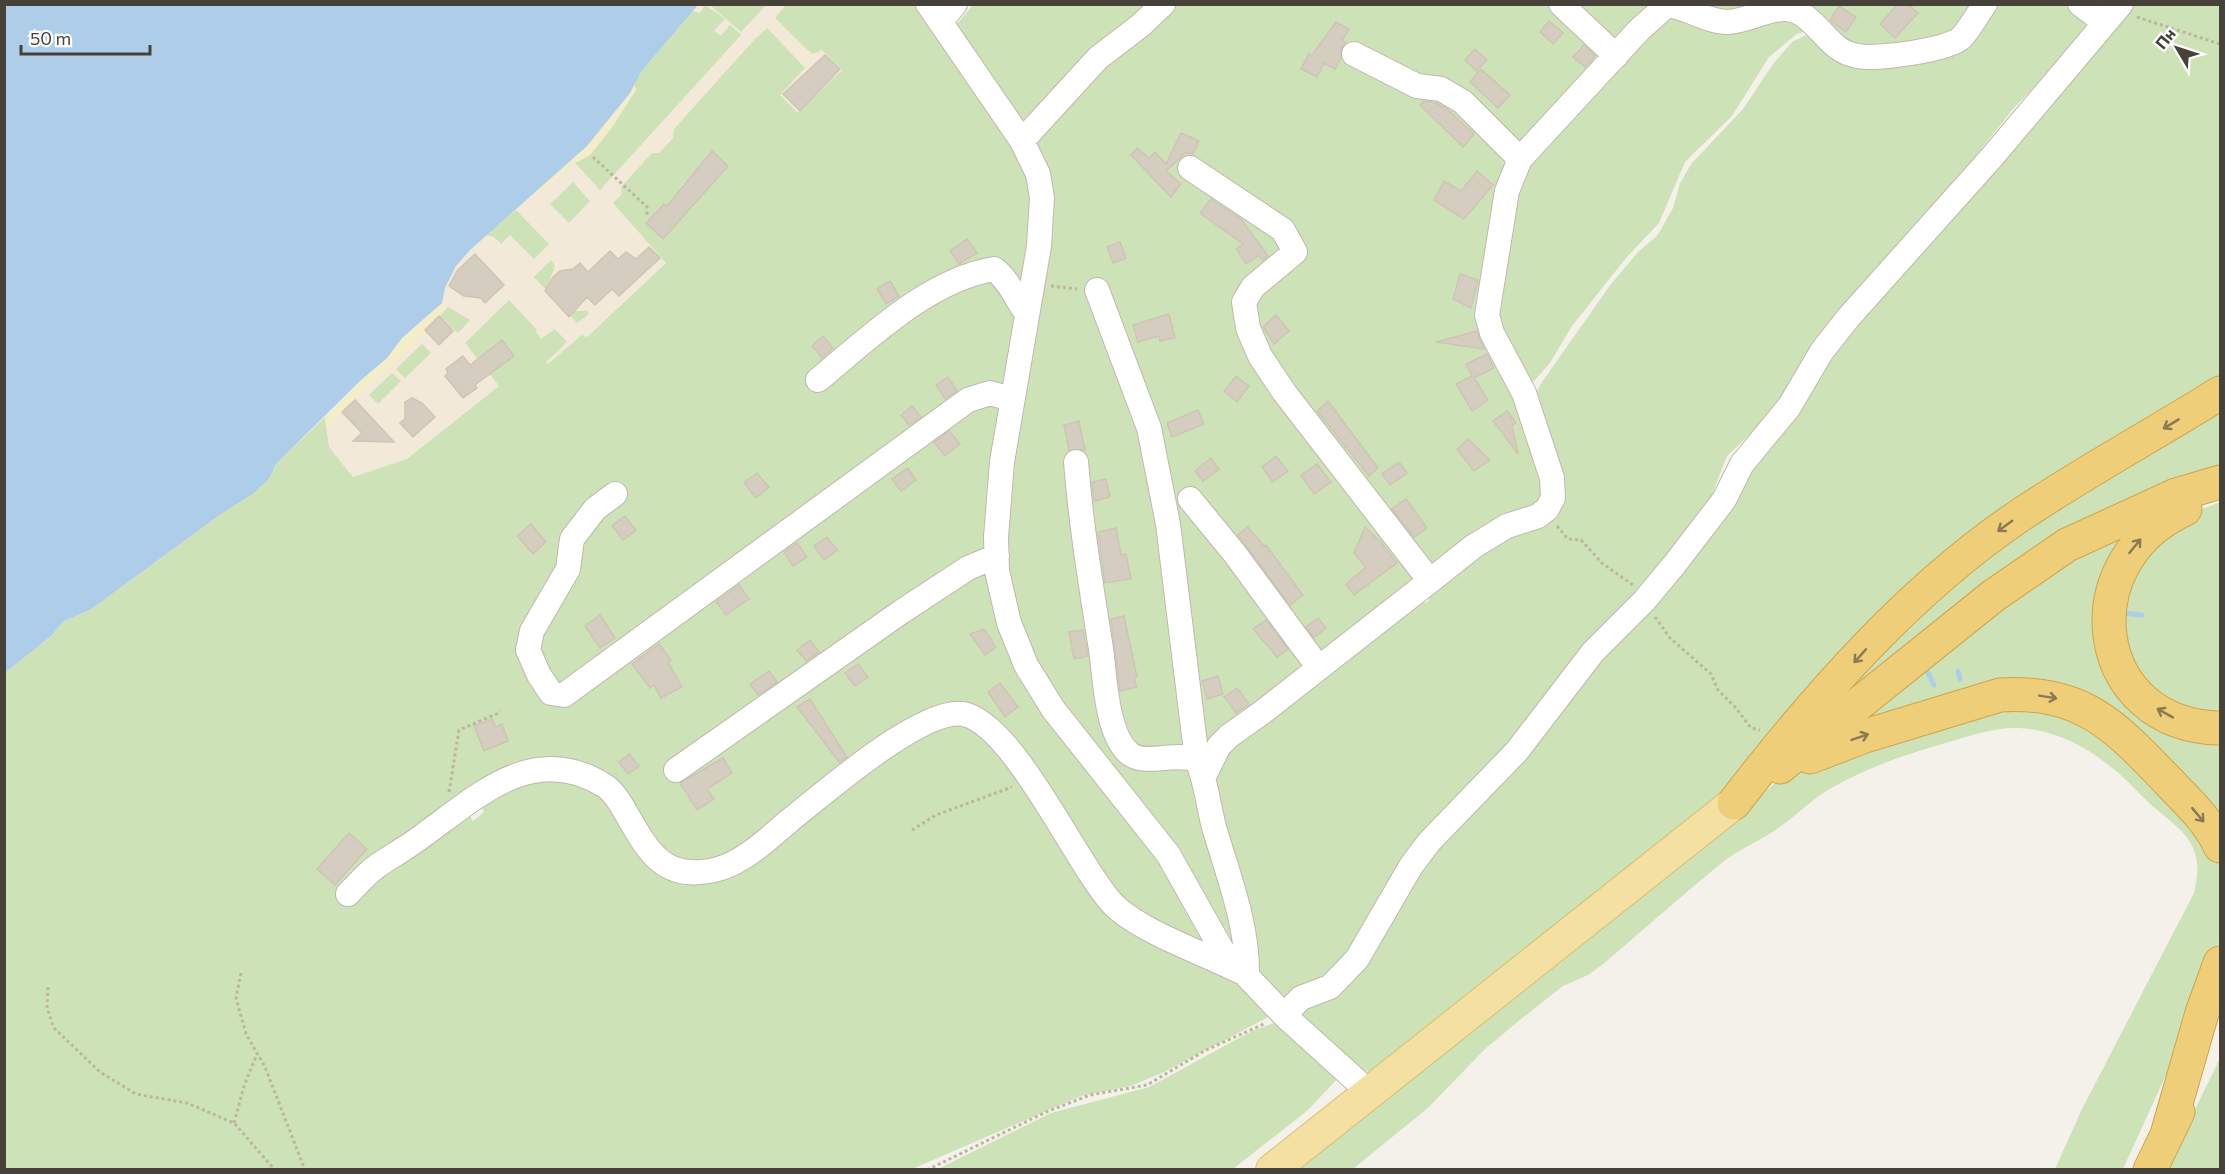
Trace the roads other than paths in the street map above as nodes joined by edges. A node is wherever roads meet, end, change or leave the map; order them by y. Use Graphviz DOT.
graph roads {
  1 [pos="1163,4"];
  2 [pos="1561,4"];
  3 [pos="1985,4"];
  4 [pos="2080,4"];
  5 [pos="941,10"];
  6 [pos="2114,12"];
  7 [pos="1354,54"];
  8 [pos="1616,56"];
  9 [pos="1022,141"];
  10 [pos="1520,159"];
  11 [pos="1190,168"];
  12 [pos="1096,290"];
  13 [pos="1027,314"];
  14 [pos="818,380"];
  15 [pos="2220,393"];
  16 [pos="1011,399"];
  17 [pos="1076,462"];
  18 [pos="2220,482"];
  19 [pos="615,494"];
  20 [pos="2220,495"];
  21 [pos="1190,499"];
  22 [pos="997,555"];
  23 [pos="1430,581"];
  24 [pos="1318,668"];
  25 [pos="2220,728"];
  26 [pos="1200,768"];
  27 [pos="676,770"];
  28 [pos="1734,803"];
  29 [pos="2220,846"];
  30 [pos="348,894"];
  31 [pos="2220,963"];
  32 [pos="1247,975"];
  33 [pos="2220,1004"];
  34 [pos="1284,1015"];
  35 [pos="2220,1030"];
  36 [pos="1370,1093"];
  37 [pos="2187,1093"];
  38 [pos="2168,1131"];
  39 [pos="1272,1170"];
  40 [pos="2150,1170"];
  1 -- 9 [label="lane"];
  2 -- 8 [label="lane"];
  3 -- 8 [label="lane"];
  4 -- 6 [label="lane"];
  5 -- 9 [label="lane"];
  6 -- 34 [label="lane"];
  7 -- 10 [label="lane"];
  8 -- 10 [label="lane"];
  9 -- 13 [label="lane"];
  10 -- 23 [label="lane"];
  11 -- 23 [label="lane"];
  12 -- 26 [label="lane"];
  13 -- 14 [label="lane"];
  13 -- 16 [label="lane"];
  15 -- 28 [label="highway, one-way"];
  16 -- 19 [label="lane"];
  16 -- 22 [label="lane"];
  17 -- 26 [label="lane"];
  18 -- 28 [label="highway"];
  25 -- 20 [label="highway, one-way"];
  21 -- 24 [label="lane"];
  22 -- 27 [label="lane"];
  22 -- 32 [label="lane"];
  23 -- 24 [label="lane"];
  24 -- 26 [label="lane"];
  26 -- 32 [label="lane"];
  28 -- 29 [label="highway, one-way"];
  28 -- 36 [label="main road"];
  30 -- 32 [label="lane"];
  31 -- 38 [label="highway"];
  32 -- 34 [label="lane"];
  33 -- 37 [label="highway"];
  34 -- 36 [label="lane"];
  35 -- 37 [label="highway"];
  36 -- 39 [label="main road"];
  37 -- 38 [label="highway"];
  38 -- 40 [label="highway"];
}
